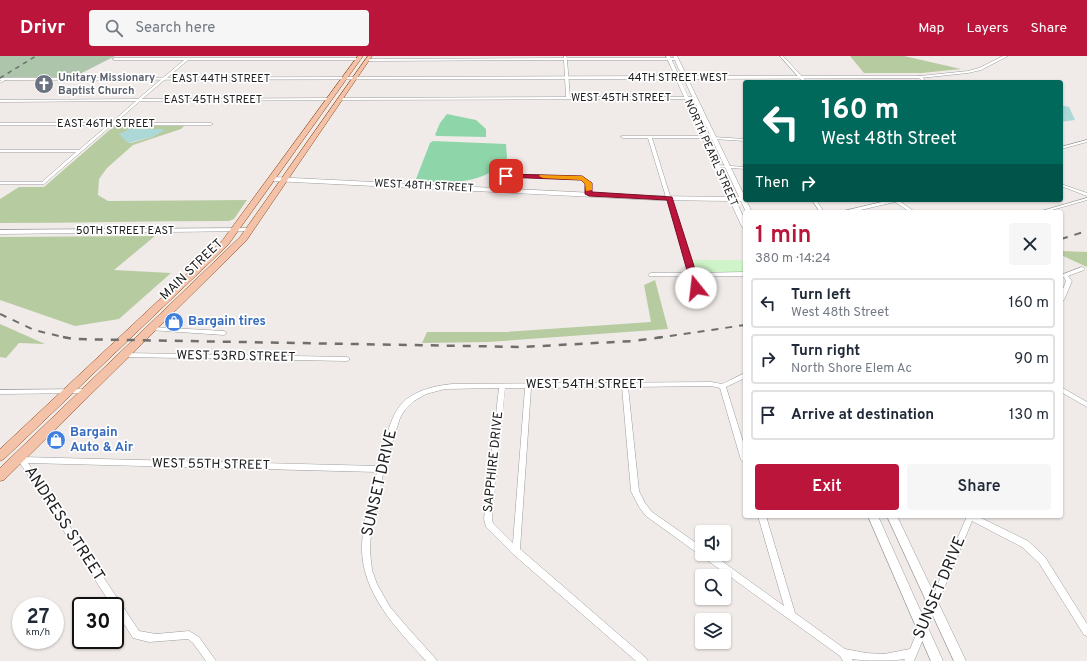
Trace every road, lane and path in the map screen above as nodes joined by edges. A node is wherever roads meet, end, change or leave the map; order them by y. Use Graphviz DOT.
graph roads {
  1 [pos="780,56"];
  2 [pos="1006,56"];
  3 [pos="361,57"];
  4 [pos="369,58"];
  5 [pos="565,58"];
  6 [pos="669,58"];
  7 [pos="676,58"];
  8 [pos="187,59"];
  9 [pos="114,60"];
  10 [pos="678,77"];
  11 [pos="920,77"];
  12 [pos="346,78"];
  13 [pos="355,78"];
  14 [pos="567,78"];
  15 [pos="686,78"];
  16 [pos="801,78"];
  17 [pos="164,79"];
  18 [pos="2,80"];
  19 [pos="923,80"];
  20 [pos="568,98"];
  21 [pos="687,98"];
  22 [pos="695,98"];
  23 [pos="330,99"];
  24 [pos="340,99"];
  25 [pos="140,100"];
  26 [pos="0,101"];
  27 [pos="0,124"];
  28 [pos="112,124"];
  29 [pos="211,124"];
  30 [pos="623,137"];
  31 [pos="650,137"];
  32 [pos="705,137"];
  33 [pos="714,138"];
  34 [pos="743,140"];
  35 [pos="1087,140"];
  36 [pos="1063,147"];
  37 [pos="0,151"];
  38 [pos="80,151"];
  39 [pos="718,166"];
  40 [pos="728,167"];
  41 [pos="743,168"];
  42 [pos="273,179"];
  43 [pos="285,179"];
  44 [pos="0,183"];
  45 [pos="1063,186"];
  46 [pos="497,190"];
  47 [pos="589,194"];
  48 [pos="1087,195"];
  49 [pos="670,198"];
  50 [pos="732,198"];
  51 [pos="742,198"];
  52 [pos="1087,199"];
  53 [pos="888,202"];
  54 [pos="899,202"];
  55 [pos="854,210"];
  56 [pos="910,210"];
  57 [pos="1047,210"];
  58 [pos="743,223"];
  59 [pos="236,230"];
  60 [pos="250,230"];
  61 [pos="0,232"];
  62 [pos="1082,269"];
  63 [pos="743,274"];
  64 [pos="693,275"];
  65 [pos="651,276"];
  66 [pos="1063,276"];
  67 [pos="696,288"];
  68 [pos="1063,296"];
  69 [pos="152,329"];
  70 [pos="224,333"];
  71 [pos="125,355"];
  72 [pos="347,359"];
  73 [pos="743,376"];
  74 [pos="528,385"];
  75 [pos="625,385"];
  76 [pos="502,386"];
  77 [pos="723,386"];
  78 [pos="1063,390"];
  79 [pos="87,391"];
  80 [pos="0,392"];
  81 [pos="68,392"];
  82 [pos="424,392"];
  83 [pos="1087,405"];
  84 [pos="743,453"];
  85 [pos="0,456"];
  86 [pos="19,460"];
  87 [pos="382,469"];
  88 [pos="0,476"];
  89 [pos="763,518"];
  90 [pos="874,518"];
  91 [pos="893,518"];
  92 [pos="970,518"];
  93 [pos="975,518"];
  94 [pos="695,547"];
  95 [pos="516,551"];
  96 [pos="715,561"];
  97 [pos="933,604"];
  98 [pos="791,615"];
  99 [pos="923,630"];
  100 [pos="1087,632"];
  101 [pos="845,657"];
  102 [pos="911,657"];
  103 [pos="211,661"];
  104 [pos="432,661"];
  105 [pos="643,661"];
  106 [pos="937,661"];
  107 [pos="960,661"];
  1 -- 16 [label="street"];
  2 -- 11 [label="street, 44TH STREET WEST"];
  3 -- 8 [label="street"];
  3 -- 12 [label="main road, MAIN STREET"];
  4 -- 5 [label="street"];
  4 -- 13 [label="main road, MAIN STREET"];
  5 -- 6 [label="street"];
  5 -- 14 [label="street"];
  6 -- 7 [label="street"];
  6 -- 10 [label="street, NORTH PEARL STREET"];
  7 -- 15 [label="street, NORTH PEARL STREET"];
  8 -- 9 [label="street"];
  8 -- 17 [label="street"];
  10 -- 14 [label="street, 44TH STREET WEST"];
  10 -- 15 [label="street, 44TH STREET WEST"];
  10 -- 21 [label="street, NORTH PEARL STREET"];
  11 -- 16 [label="street, 44TH STREET WEST"];
  11 -- 19 [label="street"];
  12 -- 13 [label="street, 44TH STREET WEST"];
  12 -- 17 [label="street, EAST 44TH STREET"];
  12 -- 23 [label="main road, MAIN STREET"];
  13 -- 14 [label="street, 44TH STREET WEST"];
  13 -- 24 [label="main road, MAIN STREET"];
  14 -- 20 [label="street"];
  15 -- 16 [label="street, 44TH STREET WEST"];
  15 -- 22 [label="street, NORTH PEARL STREET"];
  17 -- 18 [label="street, EAST 44TH STREET"];
  17 -- 25 [label="street"];
  20 -- 21 [label="street, WEST 45TH STREET"];
  20 -- 24 [label="street, WEST 45TH STREET"];
  21 -- 22 [label="street, WEST 45TH STREET"];
  21 -- 32 [label="street, NORTH PEARL STREET"];
  22 -- 33 [label="street, NORTH PEARL STREET"];
  23 -- 25 [label="street, EAST 45TH STREET"];
  23 -- 42 [label="main road, MAIN STREET"];
  24 -- 43 [label="main road, MAIN STREET"];
  25 -- 26 [label="street, EAST 45TH STREET"];
  25 -- 28 [label="street"];
  27 -- 28 [label="street, EAST 46TH STREET"];
  28 -- 29 [label="street, EAST 46TH STREET"];
  28 -- 38 [label="street"];
  30 -- 31 [label="street"];
  31 -- 32 [label="street"];
  31 -- 49 [label="street"];
  32 -- 33 [label="street"];
  32 -- 39 [label="street, NORTH PEARL STREET"];
  33 -- 34 [label="street"];
  33 -- 40 [label="street, NORTH PEARL STREET"];
  35 -- 36 [label="street"];
  37 -- 38 [label="street"];
  38 -- 44 [label="street"];
  39 -- 40 [label="street"];
  39 -- 50 [label="street, NORTH PEARL STREET"];
  40 -- 41 [label="street"];
  40 -- 51 [label="street, NORTH PEARL STREET"];
  42 -- 43 [label="street, WEST 48TH STREET"];
  42 -- 59 [label="main road, MAIN STREET"];
  43 -- 46 [label="street, WEST 48TH STREET"];
  43 -- 60 [label="main road, MAIN STREET"];
  45 -- 48 [label="street"];
  46 -- 47 [label="street, WEST 48TH STREET"];
  46 -- 47 [label="street"];
  47 -- 49 [label="street, WEST 48TH STREET"];
  49 -- 50 [label="street, WEST 48TH STREET"];
  49 -- 64 [label="street"];
  50 -- 51 [label="street, WEST 48TH STREET"];
  50 -- 58 [label="street, NORTH PEARL STREET"];
  52 -- 57 [label="street"];
  53 -- 55 [label="street"];
  54 -- 56 [label="street"];
  59 -- 60 [label="street, 50TH STREET EAST"];
  59 -- 61 [label="street, 50TH STREET EAST"];
  59 -- 81 [label="main road, MAIN STREET"];
  60 -- 69 [label="main road, MAIN STREET"];
  62 -- 66 [label="street"];
  63 -- 64 [label="street"];
  64 -- 65 [label="street"];
  64 -- 67 [label="street"];
  66 -- 68 [label="street"];
  69 -- 70 [label="street"];
  69 -- 71 [label="main road, MAIN STREET"];
  71 -- 72 [label="street, WEST 53RD STREET"];
  71 -- 79 [label="main road, MAIN STREET"];
  73 -- 77 [label="street"];
  74 -- 75 [label="street, WEST 54TH STREET"];
  74 -- 76 [label="street, WEST 54TH STREET"];
  74 -- 95 [label="street, SAPPHIRE DRIVE"];
  75 -- 77 [label="street, WEST 54TH STREET"];
  75 -- 94 [label="street"];
  76 -- 82 [label="street, WEST 54TH STREET"];
  76 -- 95 [label="street, SAPPHIRE DRIVE"];
  77 -- 84 [label="street"];
  78 -- 83 [label="street"];
  79 -- 81 [label="street"];
  79 -- 86 [label="main road, MAIN STREET"];
  80 -- 81 [label="street"];
  81 -- 85 [label="main road, MAIN STREET"];
  82 -- 87 [label="street, SUNSET DRIVE"];
  86 -- 87 [label="street, WEST 55TH STREET"];
  86 -- 88 [label="main road, MAIN STREET"];
  86 -- 103 [label="street, ANDRESS STREET"];
  87 -- 104 [label="street, SUNSET DRIVE"];
  89 -- 98 [label="street"];
  90 -- 99 [label="street"];
  91 -- 97 [label="street"];
  92 -- 97 [label="street, SUNSET DRIVE"];
  93 -- 100 [label="street"];
  95 -- 105 [label="street, SAPPHIRE DRIVE"];
  96 -- 98 [label="street"];
  97 -- 99 [label="street, SUNSET DRIVE"];
  97 -- 107 [label="street"];
  98 -- 101 [label="street"];
  99 -- 102 [label="street, SUNSET DRIVE"];
  99 -- 106 [label="street"];
  101 -- 102 [label="street"];
}
